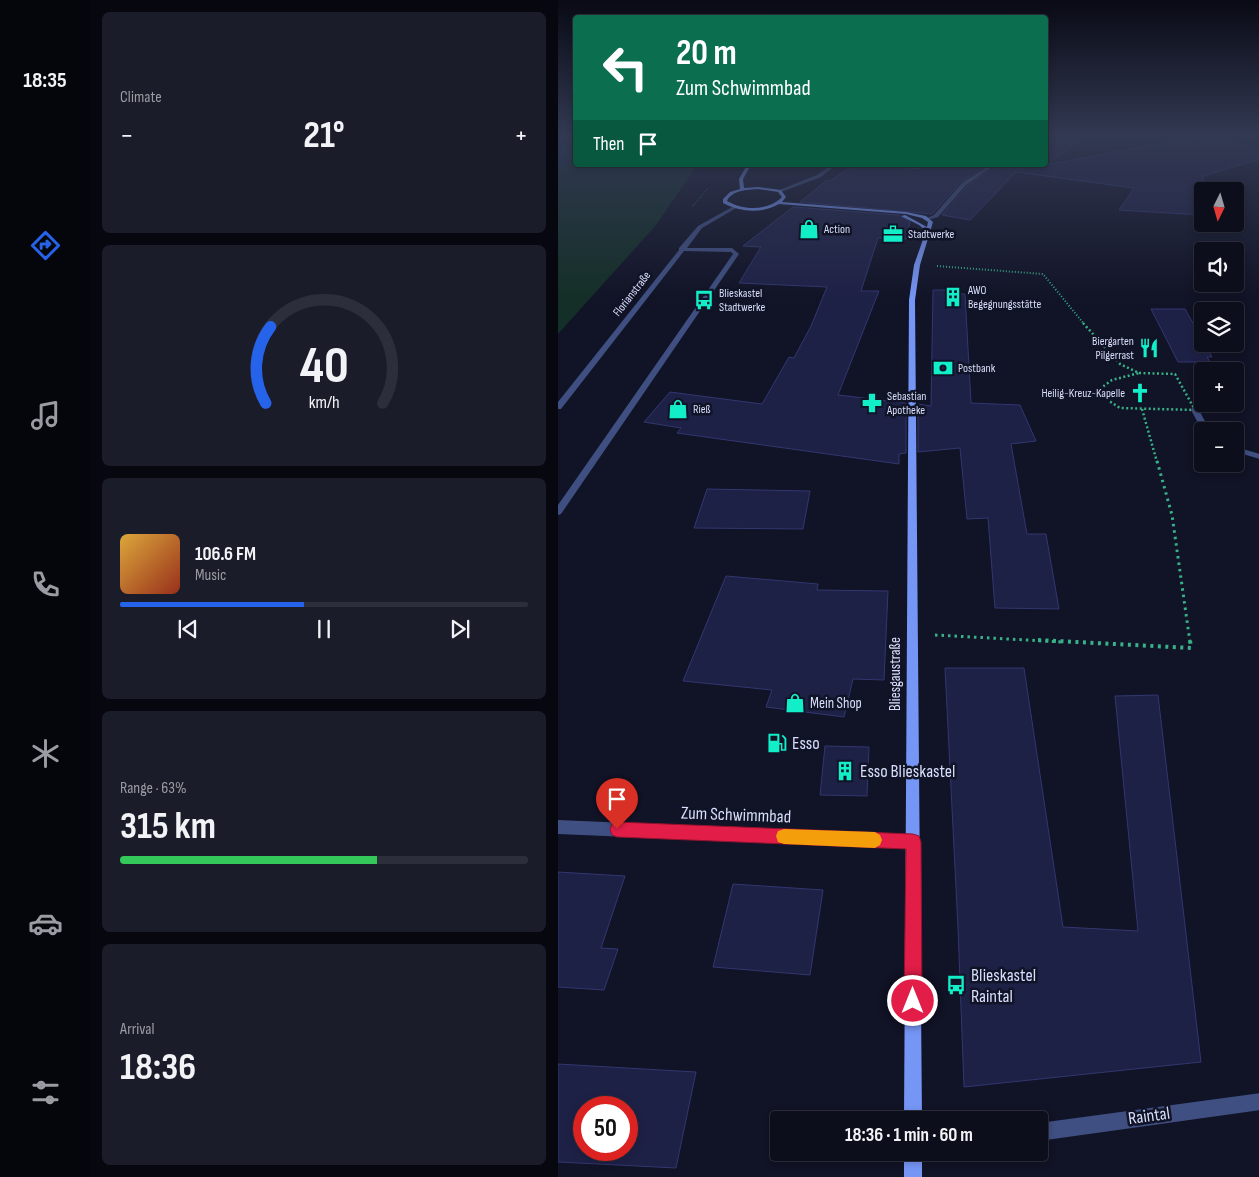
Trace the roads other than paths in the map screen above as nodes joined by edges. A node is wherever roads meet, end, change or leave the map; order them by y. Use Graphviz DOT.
graph roads {
  1 [pos="742,190"];
  2 [pos="771,190"];
  3 [pos="782,190"];
  4 [pos="959,190"];
  5 [pos="779,191"];
  6 [pos="778,203"];
  7 [pos="736,207"];
  8 [pos="885,212"];
  9 [pos="929,219"];
  10 [pos="928,230"];
  11 [pos="681,248"];
  12 [pos="558,407"];
  13 [pos="1244,452"];
  14 [pos="1260,457"];
  15 [pos="558,512"];
  16 [pos="558,827"];
  17 [pos="913,842"];
  18 [pos="1260,1101"];
  19 [pos="913,1111"];
  20 [pos="1048,1131"];
  21 [pos="913,1161"];
  22 [pos="913,1177"];
  1 -- 7 [label="main road"];
  2 -- 5 [label="main road"];
  3 -- 5 [label="street"];
  4 -- 9 [label="street"];
  5 -- 6 [label="main road"];
  6 -- 7 [label="main road"];
  6 -- 8 [label="main road"];
  7 -- 11 [label="street, Florianstraße"];
  8 -- 9 [label="main road"];
  8 -- 10 [label="main road"];
  9 -- 10 [label="main road, Bliesgaustraße"];
  10 -- 17 [label="main road, Bliesgaustraße"];
  11 -- 12 [label="street, Florianstraße"];
  11 -- 15 [label="street"];
  13 -- 14 [label="street"];
  16 -- 17 [label="street, Zum Schwimmbad"];
  17 -- 19 [label="main road, Bliesgaustraße"];
  18 -- 20 [label="street, Raintal"];
  21 -- 22 [label="main road"];
}
